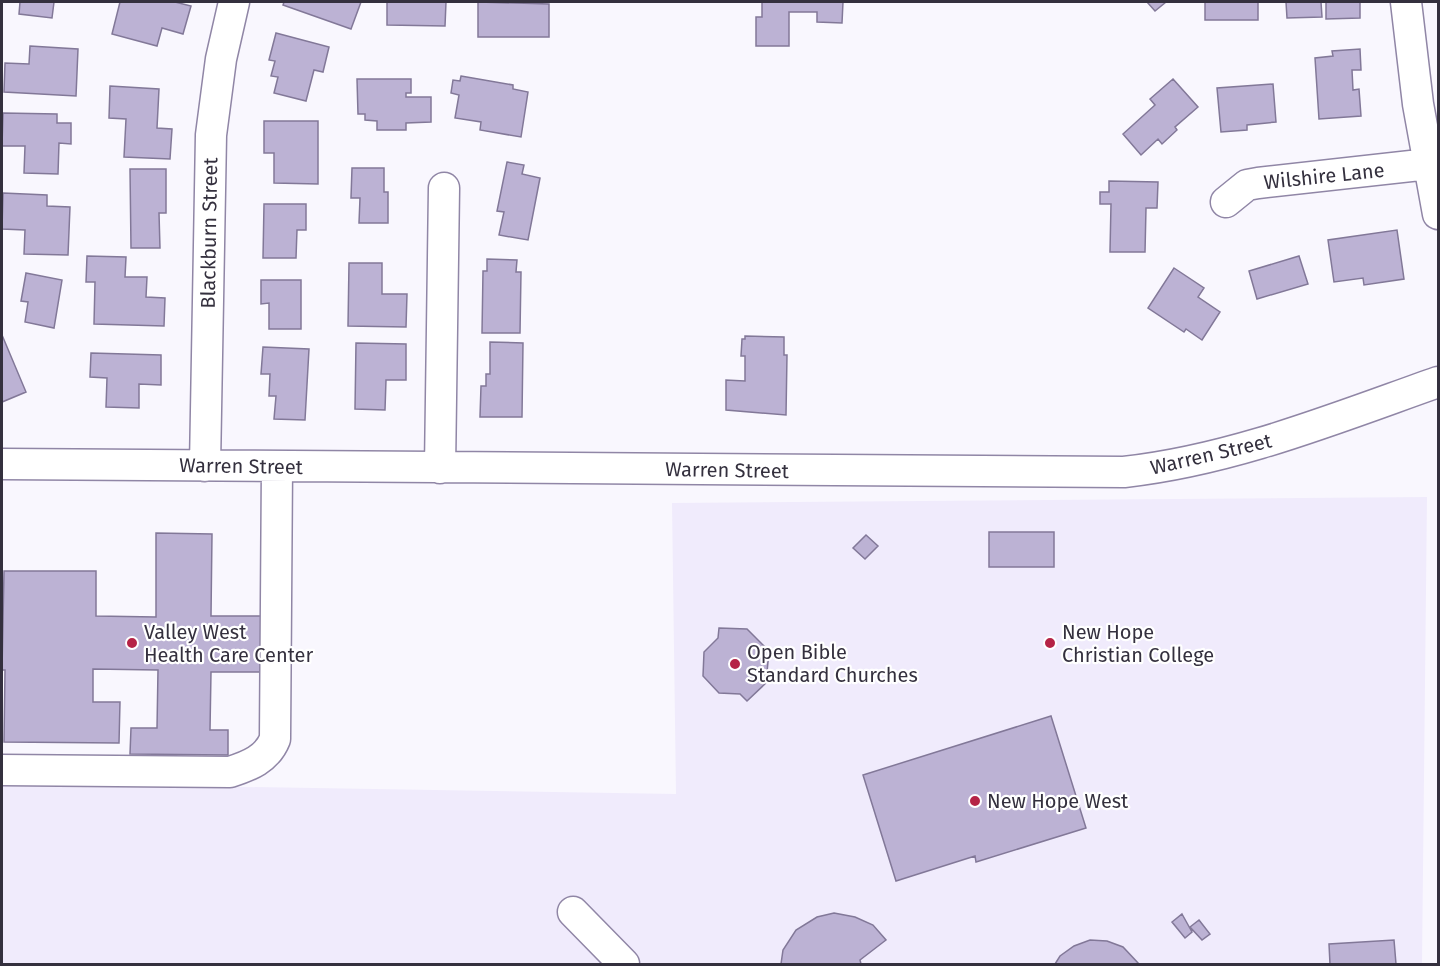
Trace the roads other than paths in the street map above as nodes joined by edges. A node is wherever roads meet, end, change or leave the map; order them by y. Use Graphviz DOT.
graph roads {
  1 [pos="234,2"];
  2 [pos="1406,2"];
  3 [pos="1433,164"];
  4 [pos="444,188"];
  5 [pos="1226,202"];
  6 [pos="1438,214"];
  7 [pos="1438,382"];
  8 [pos="2,464"];
  9 [pos="205,466"];
  10 [pos="278,466"];
  11 [pos="440,468"];
  12 [pos="2,770"];
  13 [pos="573,912"];
  14 [pos="624,964"];
  1 -- 9 [label="street, Blackburn Street"];
  2 -- 3 [label="street"];
  3 -- 5 [label="street, Wilshire Lane"];
  3 -- 6 [label="street"];
  4 -- 11 [label="street"];
  7 -- 11 [label="street, Warren Street"];
  8 -- 9 [label="street, Warren Street"];
  9 -- 10 [label="street, Warren Street"];
  10 -- 11 [label="street, Warren Street"];
  10 -- 12 [label="street"];
  13 -- 14 [label="street"];
}
